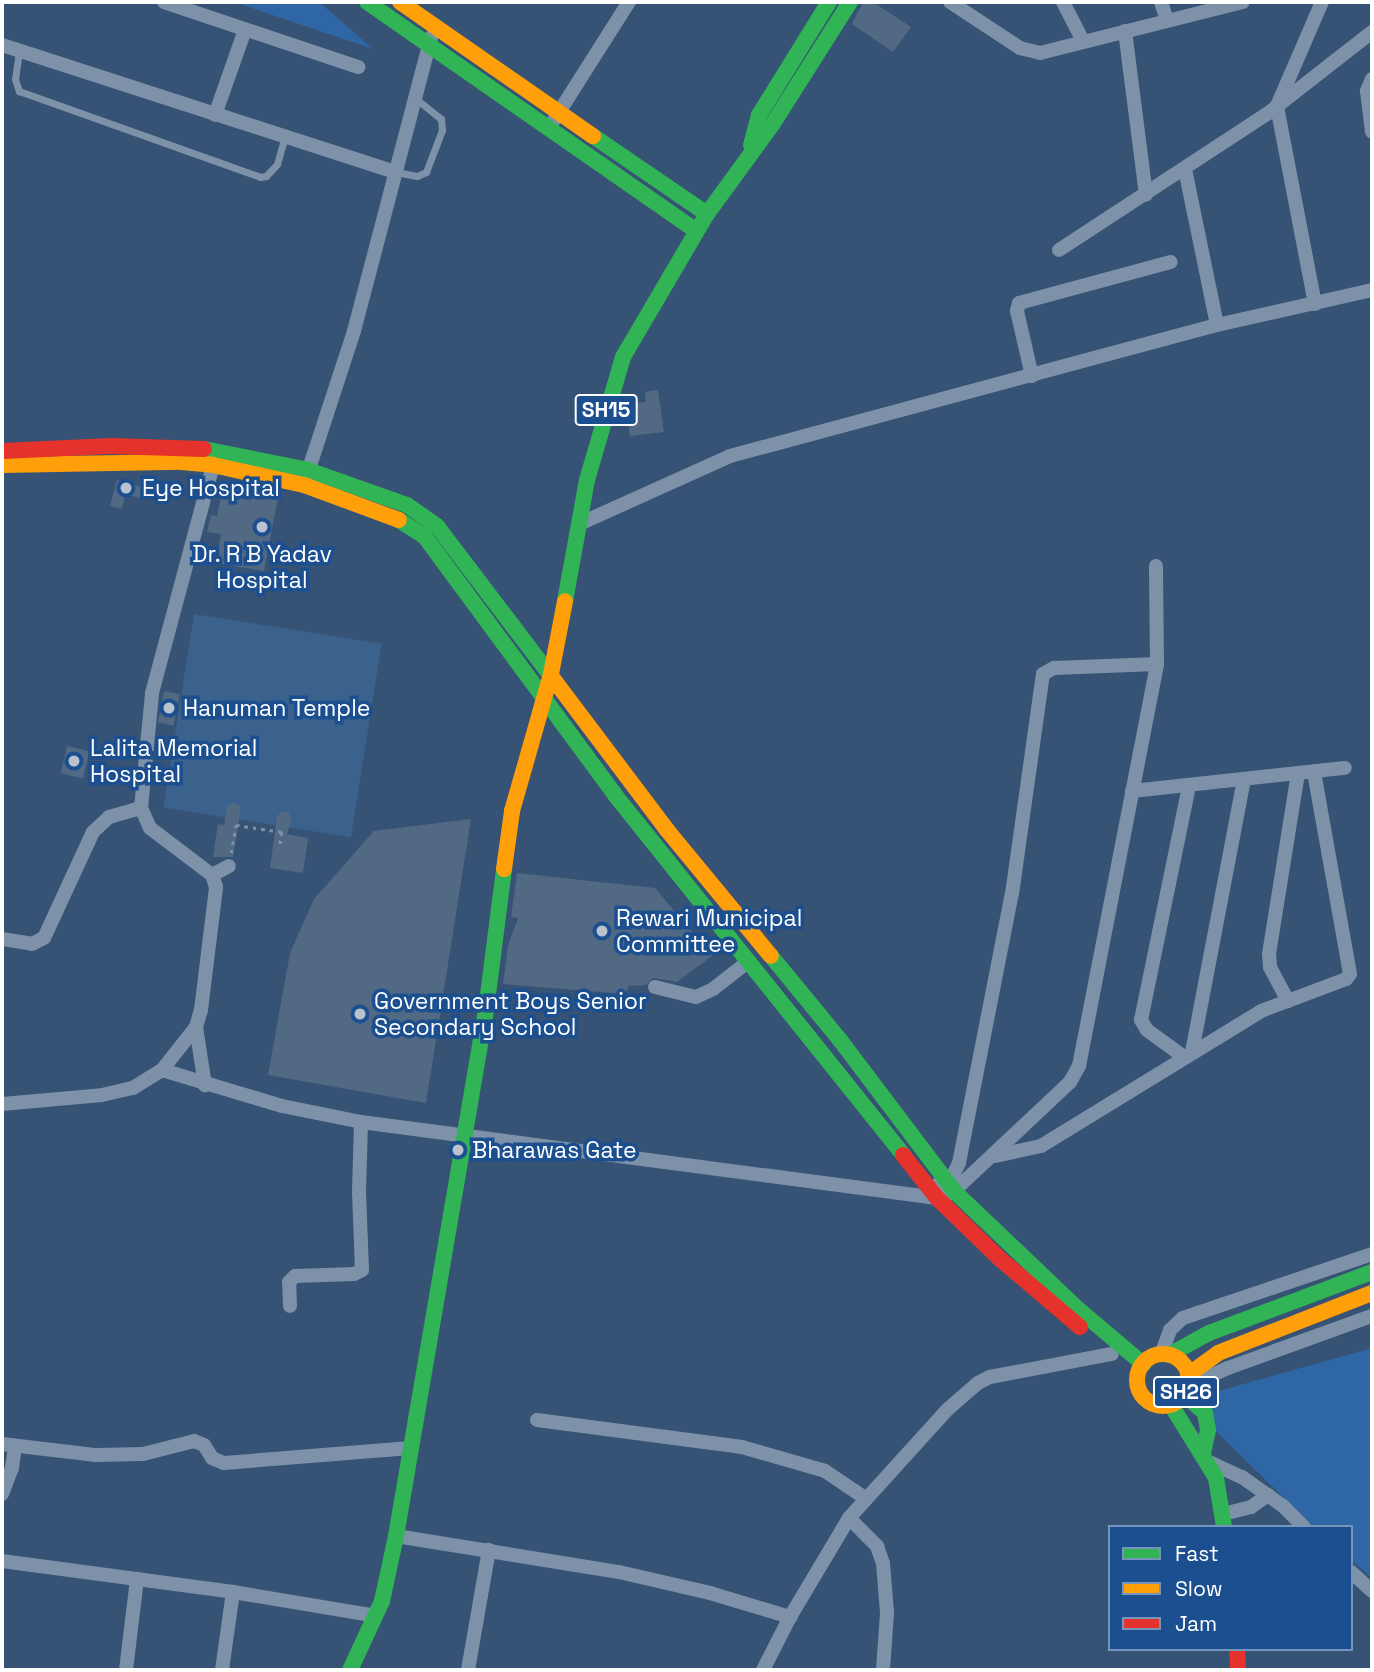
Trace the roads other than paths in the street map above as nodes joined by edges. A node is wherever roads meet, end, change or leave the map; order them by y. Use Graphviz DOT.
graph roads {
  1 [pos="164,2"];
  2 [pos="366,2"];
  3 [pos="400,2"];
  4 [pos="629,2"];
  5 [pos="829,2"];
  6 [pos="850,2"];
  7 [pos="950,2"];
  8 [pos="1063,2"];
  9 [pos="1161,2"];
  10 [pos="1243,2"];
  11 [pos="1322,2"];
  12 [pos="1167,20"];
  13 [pos="435,26"];
  14 [pos="244,30"];
  15 [pos="1125,31"];
  16 [pos="1372,32"];
  17 [pos="1083,41"];
  18 [pos="428,44"];
  19 [pos="2,46"];
  20 [pos="19,51"];
  21 [pos="358,67"];
  22 [pos="1372,79"];
  23 [pos="415,98"];
  24 [pos="1277,106"];
  25 [pos="559,113"];
  26 [pos="215,115"];
  27 [pos="549,127"];
  28 [pos="1372,132"];
  29 [pos="285,136"];
  30 [pos="748,153"];
  31 [pos="1185,169"];
  32 [pos="396,172"];
  33 [pos="1146,195"];
  34 [pos="707,214"];
  35 [pos="696,231"];
  36 [pos="1059,250"];
  37 [pos="1171,262"];
  38 [pos="1372,290"];
  39 [pos="1315,304"];
  40 [pos="1217,325"];
  41 [pos="1032,376"];
  42 [pos="2,451"];
  43 [pos="216,458"];
  44 [pos="2,465"];
  45 [pos="306,478"];
  46 [pos="579,524"];
  47 [pos="1156,566"];
  48 [pos="1157,664"];
  49 [pos="551,674"];
  50 [pos="544,698"];
  51 [pos="1345,768"];
  52 [pos="1314,771"];
  53 [pos="1298,774"];
  54 [pos="1244,779"];
  55 [pos="1189,787"];
  56 [pos="1132,791"];
  57 [pos="141,808"];
  58 [pos="229,866"];
  59 [pos="212,875"];
  60 [pos="2,939"];
  61 [pos="749,961"];
  62 [pos="655,987"];
  63 [pos="1288,1001"];
  64 [pos="196,1027"];
  65 [pos="1188,1054"];
  66 [pos="162,1070"];
  67 [pos="205,1086"];
  68 [pos="2,1104"];
  69 [pos="361,1122"];
  70 [pos="465,1137"];
  71 [pos="994,1156"];
  72 [pos="950,1185"];
  73 [pos="934,1193"];
  74 [pos="1372,1254"];
  75 [pos="1372,1272"];
  76 [pos="1372,1293"];
  77 [pos="290,1306"];
  78 [pos="1372,1316"];
  79 [pos="1112,1354"];
  80 [pos="1165,1355"];
  81 [pos="1141,1369"];
  82 [pos="1187,1385"];
  83 [pos="1171,1405"];
  84 [pos="537,1419"];
  85 [pos="9,1445"];
  86 [pos="410,1448"];
  87 [pos="1205,1458"];
  88 [pos="2,1493"];
  89 [pos="1268,1495"];
  90 [pos="865,1498"];
  91 [pos="849,1518"];
  92 [pos="1224,1520"];
  93 [pos="1302,1525"];
  94 [pos="396,1536"];
  95 [pos="489,1550"];
  96 [pos="2,1561"];
  97 [pos="1353,1574"];
  98 [pos="137,1579"];
  99 [pos="1372,1591"];
  100 [pos="233,1592"];
  101 [pos="376,1616"];
  102 [pos="790,1617"];
  103 [pos="1237,1651"];
  104 [pos="126,1670"];
  105 [pos="222,1670"];
  106 [pos="350,1670"];
  107 [pos="468,1670"];
  108 [pos="763,1670"];
  109 [pos="883,1670"];
  110 [pos="1238,1670"];
  1 -- 14 [label="street"];
  2 -- 18 [label="main road"];
  3 -- 13 [label="main road"];
  4 -- 25 [label="street"];
  5 -- 30 [label="main road, SH15"];
  6 -- 30 [label="main road, SH15"];
  7 -- 17 [label="street"];
  8 -- 17 [label="street"];
  9 -- 12 [label="street"];
  10 -- 12 [label="street"];
  11 -- 24 [label="street"];
  12 -- 15 [label="street"];
  13 -- 18 [label="street"];
  13 -- 25 [label="main road"];
  14 -- 21 [label="street"];
  14 -- 26 [label="street"];
  15 -- 17 [label="street"];
  15 -- 33 [label="street"];
  16 -- 24 [label="street"];
  18 -- 23 [label="street"];
  18 -- 27 [label="main road"];
  19 -- 20 [label="street"];
  20 -- 26 [label="street"];
  20 -- 29 [label="lane"];
  22 -- 28 [label="street"];
  23 -- 32 [label="street"];
  23 -- 32 [label="lane"];
  24 -- 31 [label="street"];
  24 -- 39 [label="street"];
  25 -- 27 [label="street"];
  25 -- 34 [label="main road"];
  26 -- 29 [label="street"];
  27 -- 35 [label="main road"];
  29 -- 32 [label="street"];
  30 -- 34 [label="main road, SH15"];
  31 -- 33 [label="street"];
  31 -- 40 [label="street"];
  32 -- 45 [label="street"];
  33 -- 36 [label="street"];
  34 -- 35 [label="main road, SH15"];
  35 -- 46 [label="main road, SH15"];
  37 -- 41 [label="street"];
  38 -- 39 [label="street"];
  39 -- 40 [label="street"];
  40 -- 41 [label="street"];
  41 -- 46 [label="street"];
  42 -- 43 [label="main road"];
  43 -- 44 [label="main road"];
  43 -- 45 [label="main road"];
  43 -- 57 [label="street"];
  45 -- 49 [label="main road"];
  45 -- 50 [label="main road"];
  46 -- 49 [label="main road, SH15"];
  47 -- 48 [label="street"];
  48 -- 56 [label="street"];
  48 -- 72 [label="street"];
  49 -- 50 [label="main road, SH15"];
  49 -- 72 [label="main road"];
  50 -- 61 [label="main road"];
  50 -- 70 [label="main road"];
  51 -- 52 [label="street"];
  52 -- 53 [label="street"];
  52 -- 63 [label="street"];
  53 -- 54 [label="street"];
  53 -- 63 [label="street"];
  54 -- 55 [label="street"];
  54 -- 65 [label="street"];
  55 -- 56 [label="street"];
  55 -- 65 [label="street"];
  56 -- 71 [label="street"];
  57 -- 59 [label="street"];
  57 -- 60 [label="street"];
  58 -- 59 [label="street"];
  59 -- 64 [label="street"];
  61 -- 62 [label="street"];
  61 -- 73 [label="main road"];
  63 -- 65 [label="street"];
  64 -- 66 [label="street"];
  64 -- 67 [label="street"];
  65 -- 71 [label="street"];
  66 -- 67 [label="street"];
  66 -- 68 [label="street"];
  67 -- 69 [label="street"];
  69 -- 70 [label="street"];
  69 -- 77 [label="street"];
  70 -- 73 [label="street"];
  70 -- 86 [label="main road"];
  71 -- 72 [label="street"];
  72 -- 73 [label="street"];
  72 -- 81 [label="main road"];
  73 -- 79 [label="main road"];
  74 -- 80 [label="street"];
  75 -- 80 [label="main road, SH26"];
  76 -- 82 [label="main road, SH26"];
  78 -- 82 [label="street"];
  79 -- 81 [label="main road"];
  79 -- 90 [label="street"];
  80 -- 81 [label="main road, SH26"];
  80 -- 82 [label="main road, SH26"];
  81 -- 83 [label="main road, SH26"];
  82 -- 83 [label="main road, SH26"];
  82 -- 87 [label="main road"];
  83 -- 87 [label="main road, SH26"];
  84 -- 90 [label="street"];
  85 -- 86 [label="street"];
  85 -- 88 [label="street"];
  86 -- 94 [label="main road"];
  87 -- 89 [label="street"];
  87 -- 92 [label="main road, SH26"];
  89 -- 92 [label="street"];
  89 -- 93 [label="street"];
  90 -- 91 [label="street"];
  91 -- 102 [label="street"];
  91 -- 109 [label="street"];
  94 -- 95 [label="street"];
  94 -- 101 [label="main road"];
  95 -- 102 [label="street"];
  95 -- 107 [label="street"];
  96 -- 98 [label="street"];
  97 -- 99 [label="street"];
  98 -- 100 [label="street"];
  98 -- 104 [label="street"];
  100 -- 101 [label="street"];
  100 -- 105 [label="street"];
  101 -- 106 [label="main road"];
  102 -- 108 [label="street"];
  103 -- 110 [label="main road"];
}
